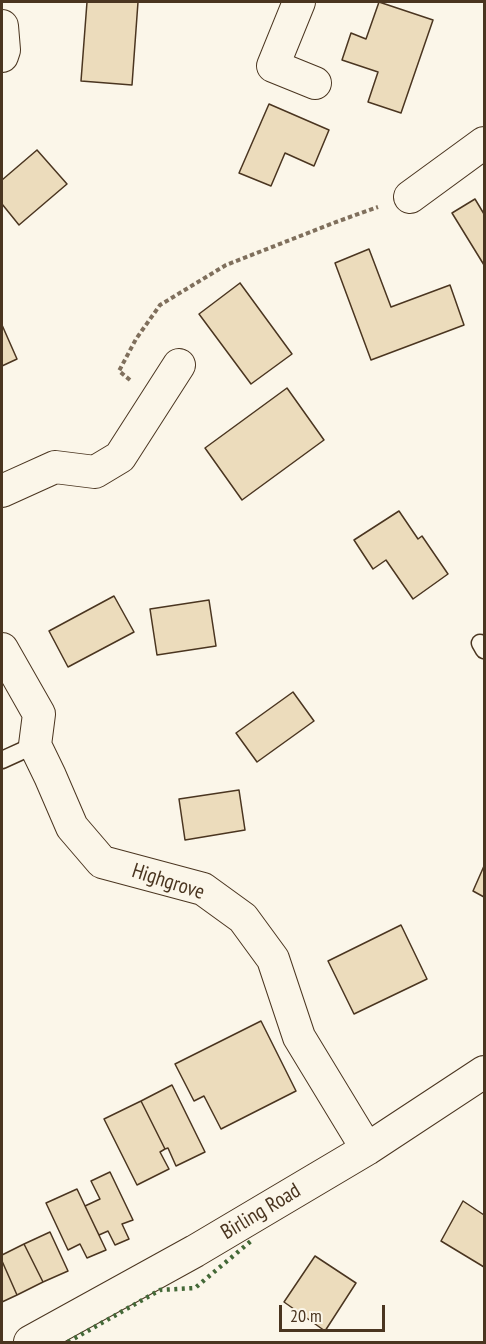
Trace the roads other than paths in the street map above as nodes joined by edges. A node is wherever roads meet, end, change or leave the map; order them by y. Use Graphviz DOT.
graph roads {
  1 [pos="299,2"];
  2 [pos="2,26"];
  3 [pos="2,56"];
  4 [pos="315,83"];
  5 [pos="484,143"];
  6 [pos="410,197"];
  7 [pos="179,365"];
  8 [pos="2,491"];
  9 [pos="2,649"];
  10 [pos="35,745"];
  11 [pos="2,760"];
  12 [pos="484,1072"];
  13 [pos="367,1149"];
  14 [pos="30,1342"];
  1 -- 4 [label="street"];
  2 -- 3 [label="street"];
  5 -- 6 [label="street"];
  7 -- 8 [label="street"];
  9 -- 10 [label="street"];
  10 -- 11 [label="lane"];
  10 -- 13 [label="street, Highgrove"];
  12 -- 13 [label="street, Birling Road"];
  13 -- 14 [label="street, Birling Road"];
}
